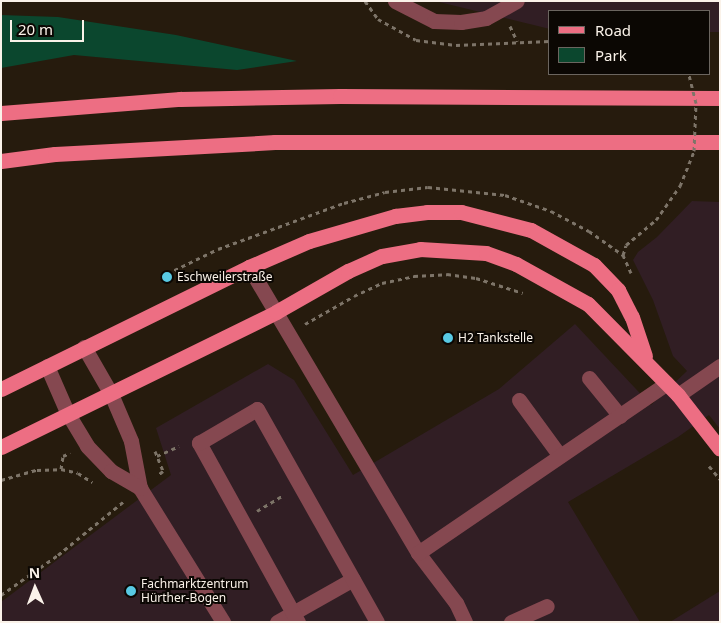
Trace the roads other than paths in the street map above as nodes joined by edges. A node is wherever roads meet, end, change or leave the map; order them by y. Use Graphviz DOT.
graph roads {
  1 [pos="395,1"];
  2 [pos="517,1"];
  3 [pos="720,98"];
  4 [pos="1,114"];
  5 [pos="720,142"];
  6 [pos="1,162"];
  7 [pos="248,267"];
  8 [pos="276,312"];
  9 [pos="84,347"];
  10 [pos="646,360"];
  11 [pos="47,366"];
  12 [pos="718,371"];
  13 [pos="589,378"];
  14 [pos="663,379"];
  15 [pos="1,389"];
  16 [pos="111,394"];
  17 [pos="678,395"];
  18 [pos="518,400"];
  19 [pos="68,414"];
  20 [pos="620,416"];
  21 [pos="1,447"];
  22 [pos="720,449"];
  23 [pos="560,456"];
  24 [pos="140,488"];
  25 [pos="418,553"];
  26 [pos="353,579"];
  27 [pos="547,606"];
  28 [pos="295,617"];
  29 [pos="223,622"];
  30 [pos="277,622"];
  31 [pos="377,622"];
  32 [pos="465,622"];
  33 [pos="511,622"];
  1 -- 2 [label="street"];
  3 -- 4 [label="main road"];
  5 -- 6 [label="main road"];
  7 -- 8 [label="street"];
  7 -- 9 [label="main road"];
  7 -- 10 [label="main road"];
  8 -- 10 [label="main road"];
  8 -- 16 [label="main road"];
  8 -- 25 [label="street"];
  9 -- 11 [label="main road"];
  9 -- 16 [label="street"];
  10 -- 14 [label="main road"];
  11 -- 15 [label="main road"];
  11 -- 19 [label="street"];
  12 -- 17 [label="street"];
  13 -- 20 [label="street"];
  14 -- 17 [label="main road"];
  14 -- 20 [label="street"];
  16 -- 19 [label="main road"];
  16 -- 24 [label="street"];
  17 -- 22 [label="main road"];
  18 -- 23 [label="street"];
  19 -- 21 [label="main road"];
  19 -- 24 [label="street"];
  20 -- 23 [label="street"];
  23 -- 25 [label="street"];
  24 -- 29 [label="street"];
  25 -- 32 [label="street"];
  26 -- 28 [label="street"];
  26 -- 28 [label="street"];
  26 -- 31 [label="street"];
  27 -- 33 [label="street"];
  28 -- 30 [label="street"];
}
